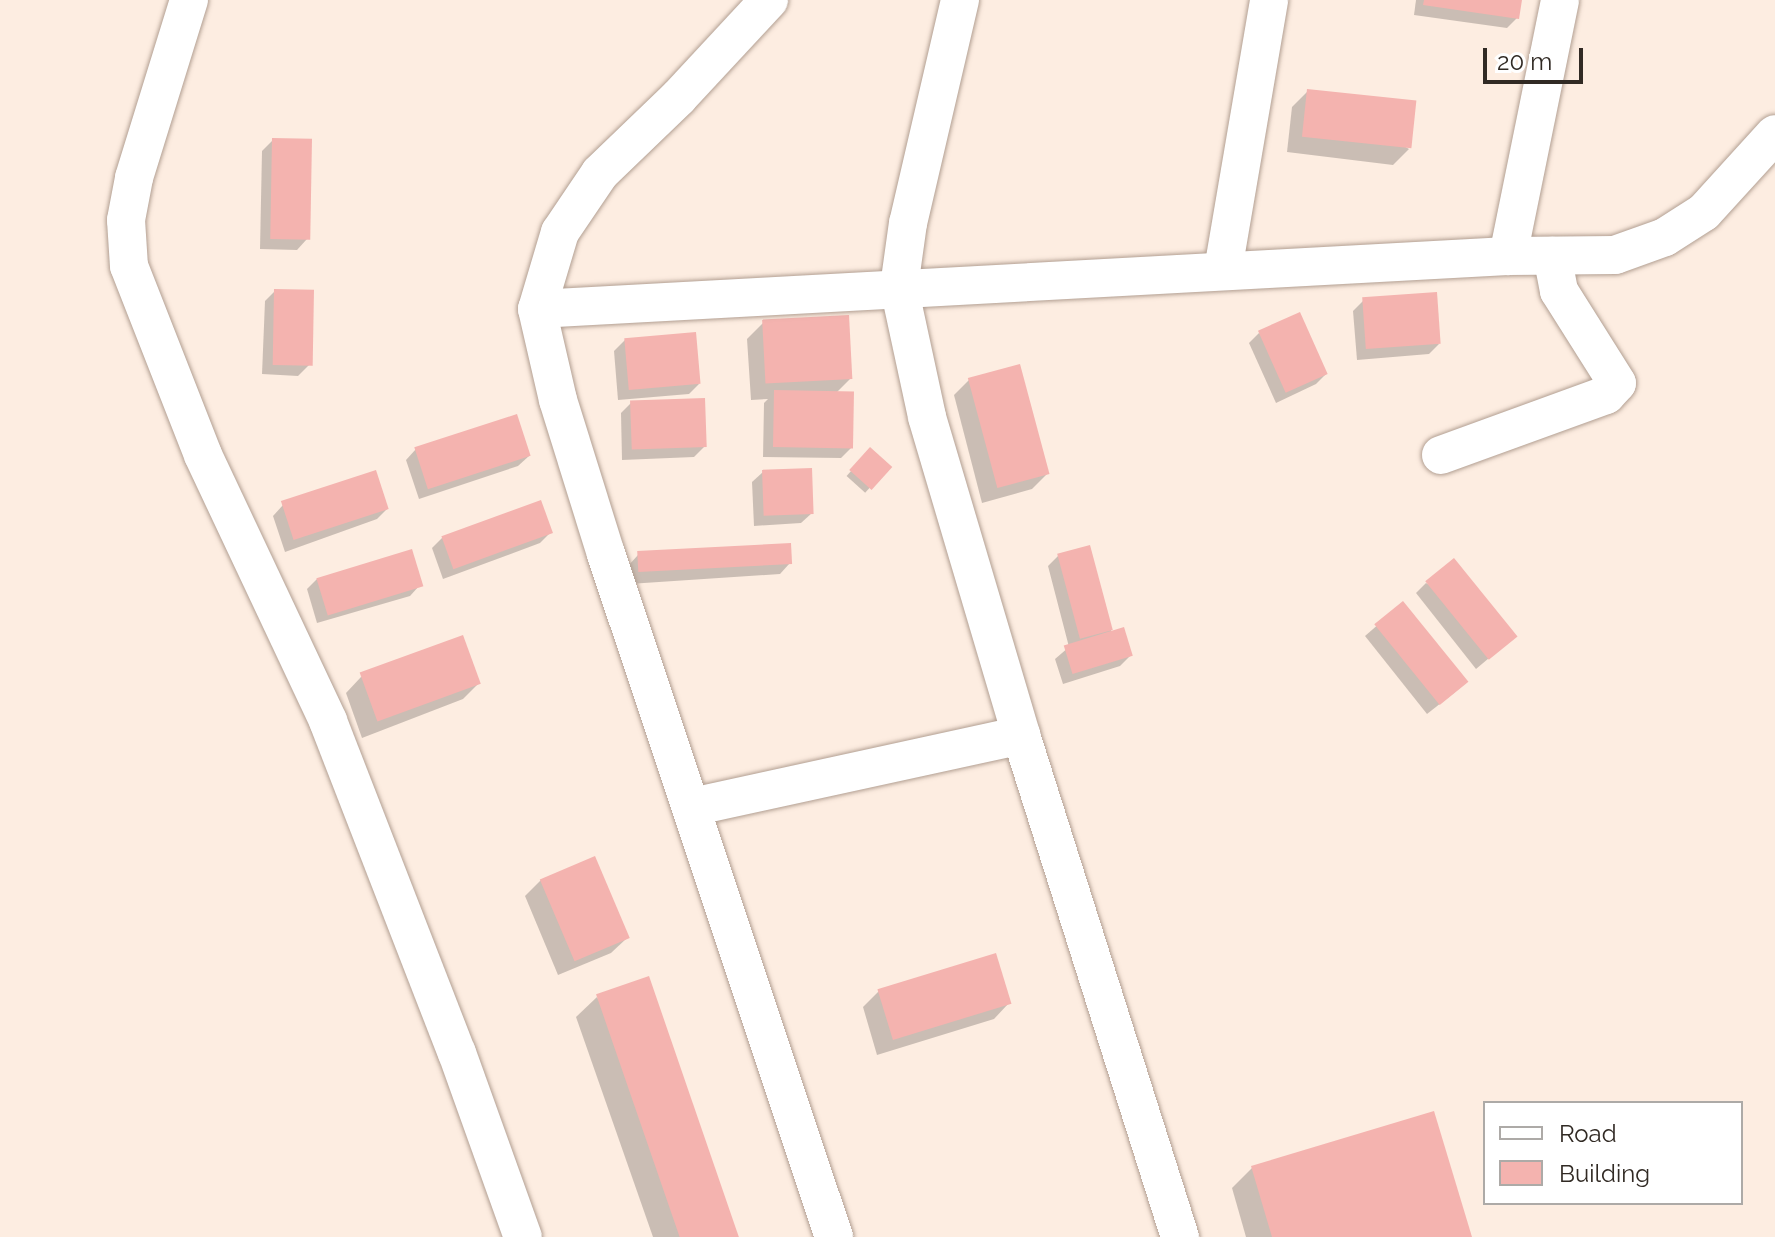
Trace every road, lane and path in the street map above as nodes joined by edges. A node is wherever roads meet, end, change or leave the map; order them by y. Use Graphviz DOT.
graph roads {
  1 [pos="189,0"];
  2 [pos="769,0"];
  3 [pos="960,0"];
  4 [pos="1269,0"];
  5 [pos="1560,0"];
  6 [pos="1775,134"];
  7 [pos="1508,256"];
  8 [pos="1552,256"];
  9 [pos="1223,270"];
  10 [pos="899,287"];
  11 [pos="537,309"];
  12 [pos="1441,455"];
  13 [pos="1021,735"];
  14 [pos="692,807"];
  15 [pos="523,1237"];
  16 [pos="834,1237"];
  17 [pos="1180,1237"];
  1 -- 15 [label="street"];
  2 -- 11 [label="street"];
  3 -- 10 [label="street"];
  4 -- 9 [label="street"];
  5 -- 7 [label="street"];
  6 -- 8 [label="street"];
  7 -- 8 [label="street"];
  7 -- 9 [label="street"];
  8 -- 12 [label="street"];
  9 -- 10 [label="street"];
  10 -- 11 [label="street"];
  10 -- 13 [label="street"];
  11 -- 14 [label="street"];
  13 -- 14 [label="street"];
  13 -- 17 [label="street"];
  14 -- 16 [label="street"];
}
